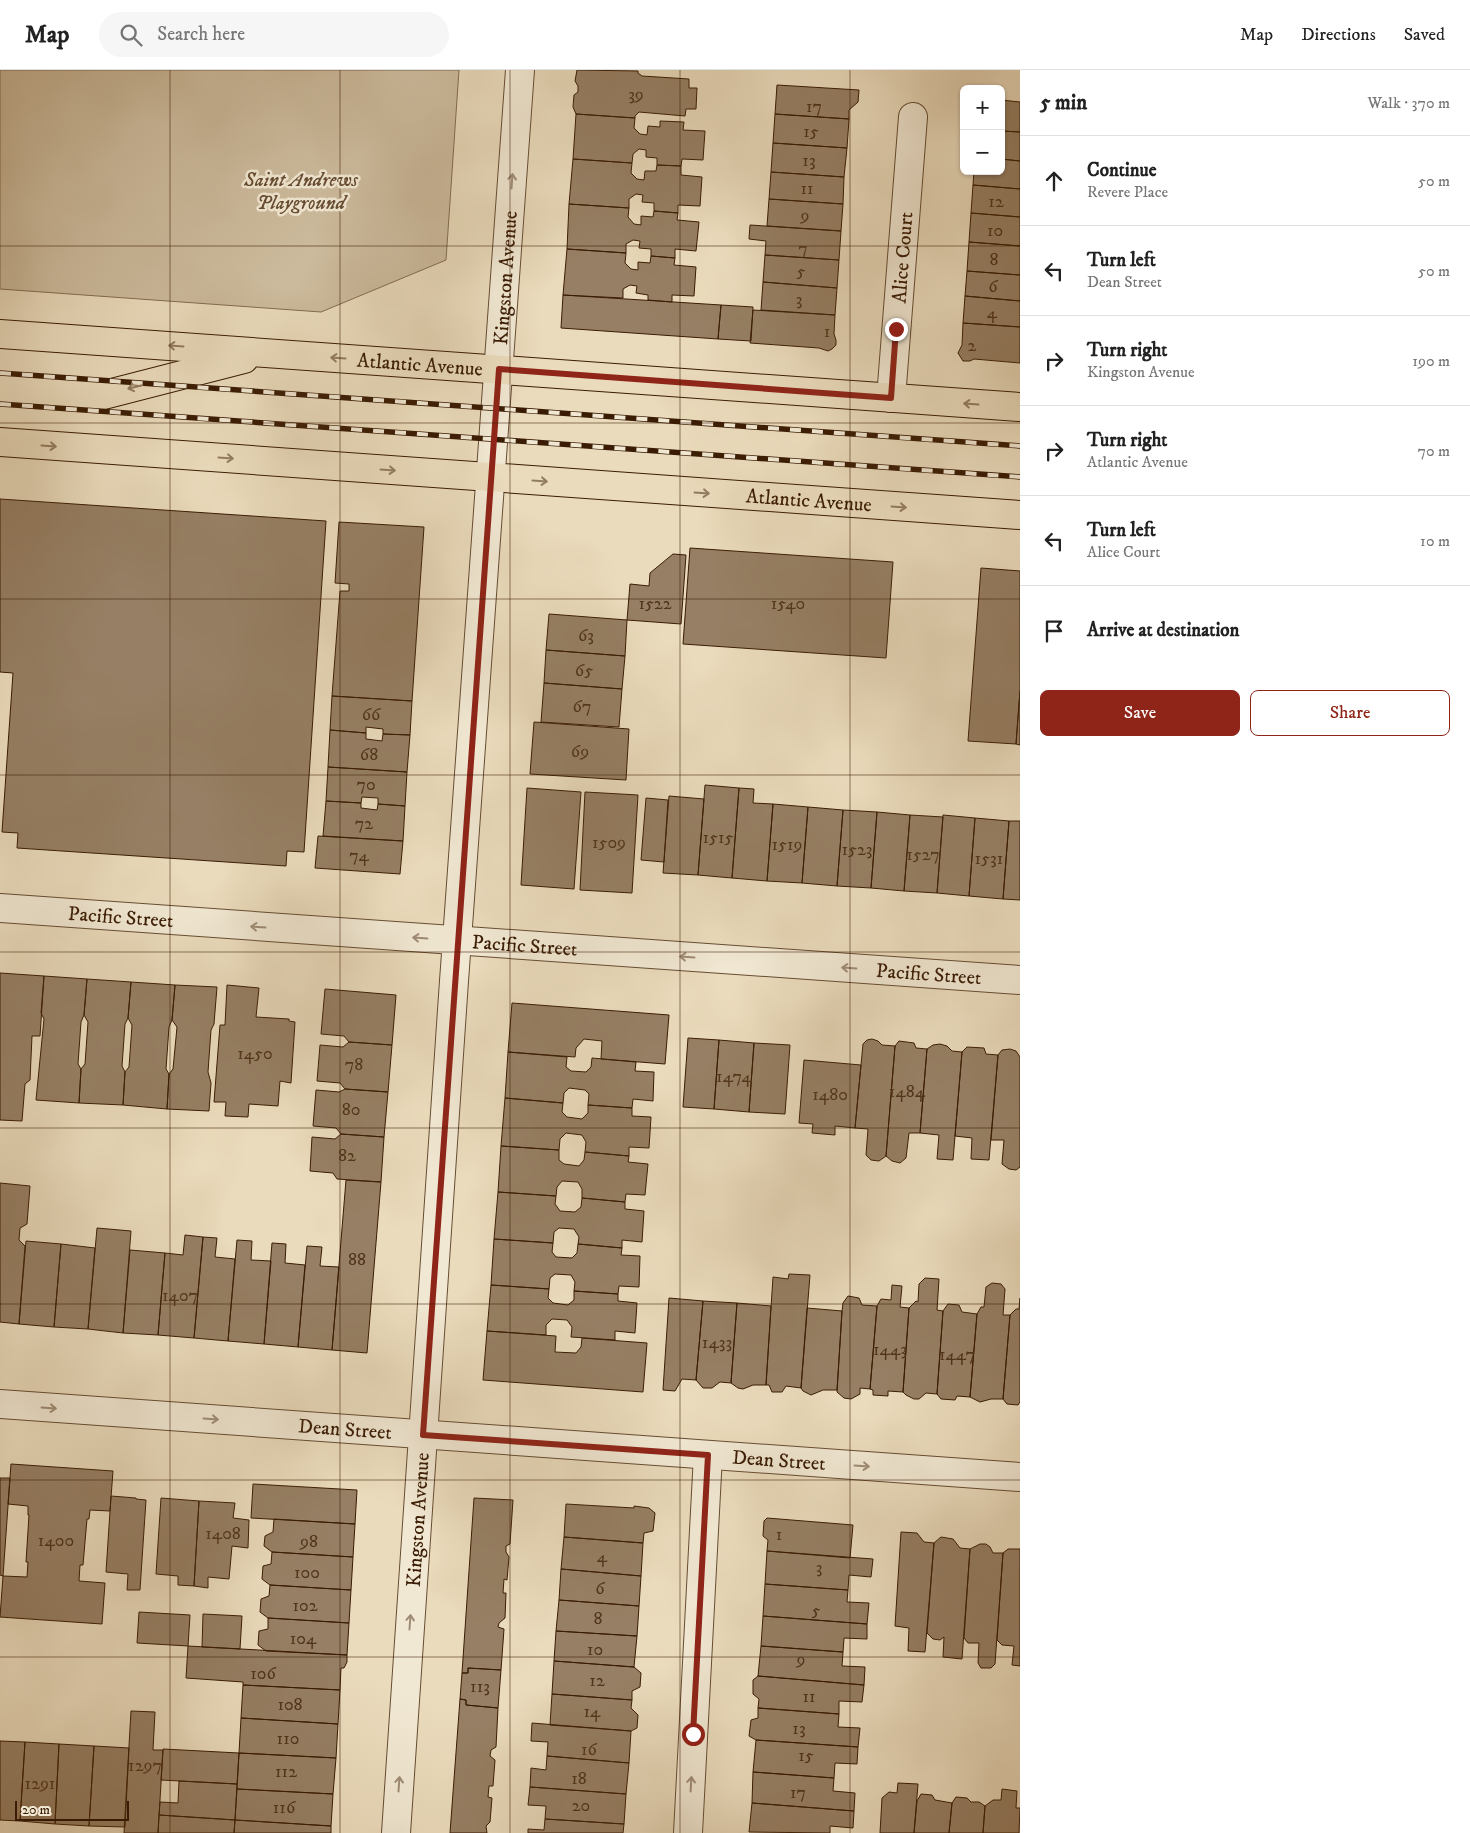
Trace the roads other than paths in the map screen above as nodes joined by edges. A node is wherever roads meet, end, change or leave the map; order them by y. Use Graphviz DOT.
graph roads {
  1 [pos="520,70"];
  2 [pos="913,117"];
  3 [pos="0,334"];
  4 [pos="267,353"];
  5 [pos="499,369"];
  6 [pos="0,389"];
  7 [pos="891,398"];
  8 [pos="1020,407"];
  9 [pos="0,442"];
  10 [pos="491,477"];
  11 [pos="1020,515"];
  12 [pos="0,908"];
  13 [pos="457,940"];
  14 [pos="1020,980"];
  15 [pos="0,1404"];
  16 [pos="423,1435"];
  17 [pos="708,1455"];
  18 [pos="1020,1477"];
  19 [pos="396,1833"];
  20 [pos="688,1833"];
  5 -- 1 [label="street, Kingston Avenue, one-way"];
  2 -- 7 [label="street, Alice Court"];
  4 -- 3 [label="main road, Atlantic Avenue, one-way"];
  5 -- 4 [label="main road, Atlantic Avenue, one-way"];
  4 -- 6 [label="main road, one-way"];
  5 -- 7 [label="main road, Atlantic Avenue"];
  5 -- 10 [label="street, Kingston Avenue"];
  8 -- 7 [label="main road, Atlantic Avenue, one-way"];
  9 -- 10 [label="main road, Atlantic Avenue, one-way"];
  10 -- 11 [label="main road, Atlantic Avenue, one-way"];
  10 -- 13 [label="street, Kingston Avenue"];
  13 -- 12 [label="street, Pacific Street, one-way"];
  14 -- 13 [label="street, Pacific Street, one-way"];
  13 -- 16 [label="street, Kingston Avenue"];
  15 -- 16 [label="street, Dean Street, one-way"];
  16 -- 17 [label="street, Dean Street"];
  19 -- 16 [label="street, Kingston Avenue, one-way"];
  17 -- 18 [label="street, Dean Street, one-way"];
  20 -- 17 [label="street, one-way"];
}
